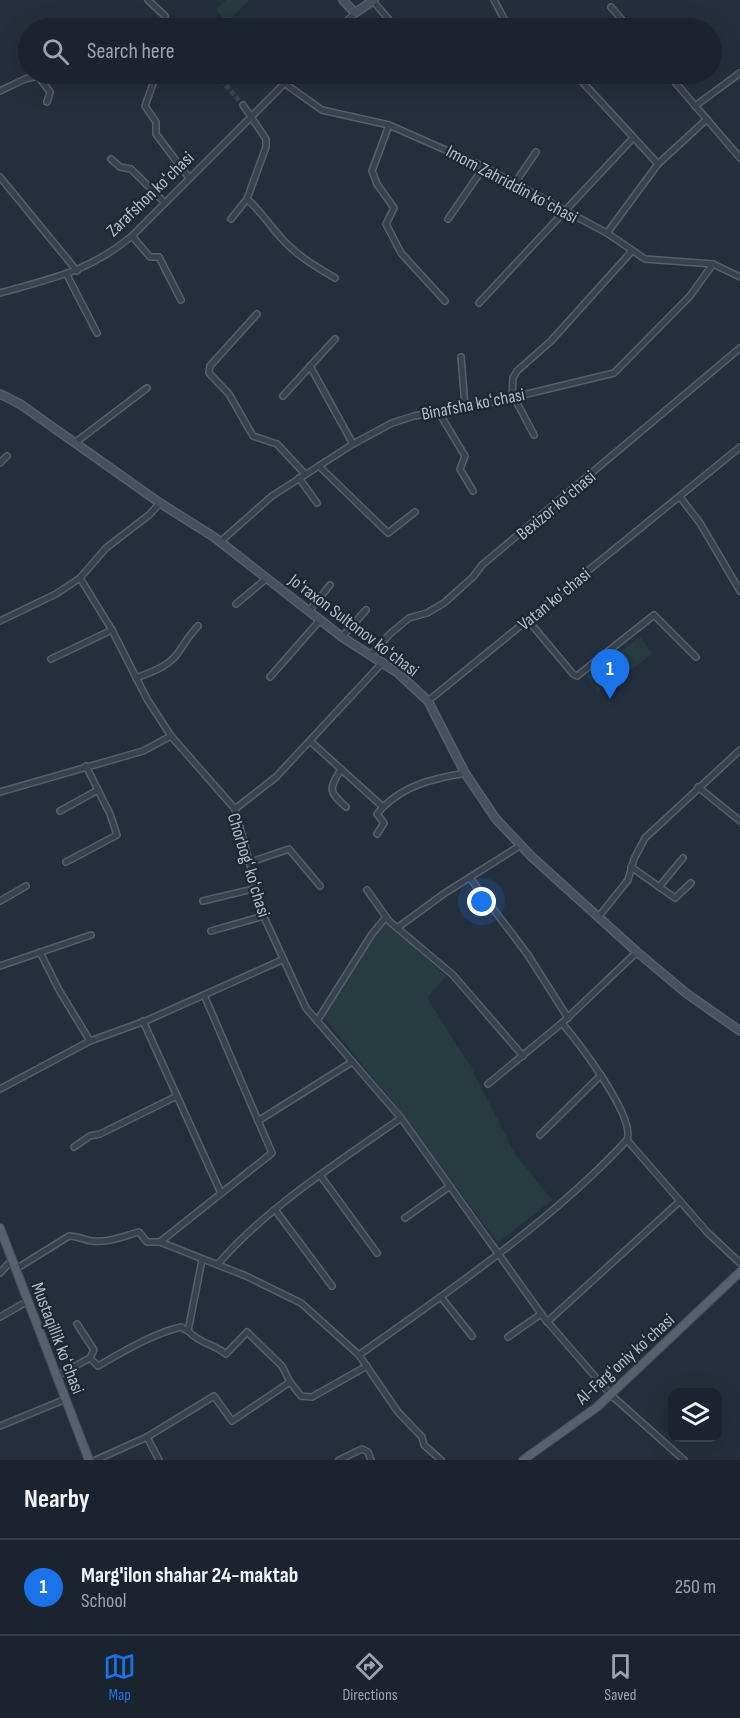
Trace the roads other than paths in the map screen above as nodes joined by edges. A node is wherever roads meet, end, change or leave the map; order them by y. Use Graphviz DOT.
graph roads {
  1 [pos="148,0"];
  2 [pos="342,0"];
  3 [pos="374,0"];
  4 [pos="494,0"];
  5 [pos="611,7"];
  6 [pos="355,13"];
  7 [pos="165,16"];
  8 [pos="350,18"];
  9 [pos="388,18"];
  10 [pos="504,18"];
  11 [pos="620,18"];
  12 [pos="740,73"];
  13 [pos="18,83"];
  14 [pos="44,84"];
  15 [pos="153,84"];
  16 [pos="283,84"];
  17 [pos="285,84"];
  18 [pos="584,84"];
  19 [pos="676,84"];
  20 [pos="0,92"];
  21 [pos="46,102"];
  22 [pos="243,105"];
  23 [pos="695,106"];
  24 [pos="250,115"];
  25 [pos="707,119"];
  26 [pos="389,125"];
  27 [pos="633,138"];
  28 [pos="536,152"];
  29 [pos="740,158"];
  30 [pos="111,159"];
  31 [pos="658,164"];
  32 [pos="484,167"];
  33 [pos="0,177"];
  34 [pos="189,178"];
  35 [pos="515,183"];
  36 [pos="248,199"];
  37 [pos="164,202"];
  38 [pos="566,212"];
  39 [pos="231,219"];
  40 [pos="448,219"];
  41 [pos="607,233"];
  42 [pos="132,236"];
  43 [pos="632,251"];
  44 [pos="713,264"];
  45 [pos="77,271"];
  46 [pos="67,275"];
  47 [pos="740,277"];
  48 [pos="335,278"];
  49 [pos="0,293"];
  50 [pos="181,300"];
  51 [pos="445,301"];
  52 [pos="479,303"];
  53 [pos="257,314"];
  54 [pos="97,333"];
  55 [pos="335,339"];
  56 [pos="740,348"];
  57 [pos="460,357"];
  58 [pos="310,366"];
  59 [pos="147,388"];
  60 [pos="0,394"];
  61 [pos="283,396"];
  62 [pos="513,397"];
  63 [pos="465,406"];
  64 [pos="438,411"];
  65 [pos="534,435"];
  66 [pos="76,442"];
  67 [pos="353,444"];
  68 [pos="740,447"];
  69 [pos="7,456"];
  70 [pos="0,463"];
  71 [pos="319,466"];
  72 [pos="302,476"];
  73 [pos="473,491"];
  74 [pos="680,497"];
  75 [pos="316,502"];
  76 [pos="160,503"];
  77 [pos="415,512"];
  78 [pos="220,542"];
  79 [pos="80,578"];
  80 [pos="267,578"];
  81 [pos="330,585"];
  82 [pos="740,591"];
  83 [pos="236,604"];
  84 [pos="366,610"];
  85 [pos="309,611"];
  86 [pos="527,619"];
  87 [pos="320,620"];
  88 [pos="0,621"];
  89 [pos="198,626"];
  90 [pos="112,630"];
  91 [pos="342,637"];
  92 [pos="370,655"];
  93 [pos="696,657"];
  94 [pos="51,658"];
  95 [pos="383,662"];
  96 [pos="270,677"];
  97 [pos="136,678"];
  98 [pos="428,702"];
  99 [pos="171,736"];
  100 [pos="310,741"];
  101 [pos="740,750"];
  102 [pos="86,766"];
  103 [pos="341,769"];
  104 [pos="465,772"];
  105 [pos="698,787"];
  106 [pos="98,790"];
  107 [pos="0,792"];
  108 [pos="346,807"];
  109 [pos="383,807"];
  110 [pos="235,809"];
  111 [pos="60,811"];
  112 [pos="740,821"];
  113 [pos="377,834"];
  114 [pos="521,845"];
  115 [pos="682,858"];
  116 [pos="66,862"];
  117 [pos="251,862"];
  118 [pos="631,867"];
  119 [pos="470,878"];
  120 [pos="691,883"];
  121 [pos="26,886"];
  122 [pos="320,886"];
  123 [pos="658,887"];
  124 [pos="257,888"];
  125 [pos="368,890"];
  126 [pos="203,901"];
  127 [pos="0,902"];
  128 [pos="600,915"];
  129 [pos="264,916"];
  130 [pos="386,917"];
  131 [pos="397,928"];
  132 [pos="211,931"];
  133 [pos="91,935"];
  134 [pos="40,952"];
  135 [pos="638,952"];
  136 [pos="282,960"];
  137 [pos="0,966"];
  138 [pos="204,994"];
  139 [pos="568,1018"];
  140 [pos="143,1021"];
  141 [pos="317,1021"];
  142 [pos="562,1023"];
  143 [pos="740,1031"];
  144 [pos="90,1041"];
  145 [pos="523,1056"];
  146 [pos="352,1062"];
  147 [pos="601,1075"];
  148 [pos="488,1084"];
  149 [pos="0,1089"];
  150 [pos="177,1096"];
  151 [pos="400,1118"];
  152 [pos="258,1121"];
  153 [pos="540,1134"];
  154 [pos="627,1140"];
  155 [pos="74,1148"];
  156 [pos="320,1175"];
  157 [pos="450,1186"];
  158 [pos="222,1193"];
  159 [pos="680,1201"];
  160 [pos="276,1211"];
  161 [pos="405,1218"];
  162 [pos="0,1228"];
  163 [pos="160,1242"];
  164 [pos="498,1252"];
  165 [pos="377,1253"];
  166 [pos="12,1260"];
  167 [pos="202,1260"];
  168 [pos="740,1263"];
  169 [pos="218,1264"];
  170 [pos="16,1269"];
  171 [pos="0,1273"];
  172 [pos="738,1277"];
  173 [pos="332,1286"];
  174 [pos="441,1297"];
  175 [pos="28,1301"];
  176 [pos="542,1314"];
  177 [pos="0,1317"];
  178 [pos="547,1322"];
  179 [pos="77,1324"];
  180 [pos="188,1331"];
  181 [pos="472,1336"];
  182 [pos="508,1337"];
  183 [pos="359,1355"];
  184 [pos="90,1358"];
  185 [pos="367,1366"];
  186 [pos="57,1376"];
  187 [pos="290,1382"];
  188 [pos="611,1395"];
  189 [pos="66,1399"];
  190 [pos="0,1426"];
  191 [pos="147,1437"];
  192 [pos="89,1460"];
  193 [pos="96,1460"];
  194 [pos="159,1460"];
  195 [pos="339,1460"];
  196 [pos="371,1460"];
  197 [pos="441,1460"];
  198 [pos="523,1460"];
  199 [pos="684,1460"];
  1 -- 7 [label="street"];
  2 -- 6 [label="street"];
  3 -- 6 [label="street"];
  3 -- 9 [label="street"];
  4 -- 10 [label="street"];
  5 -- 11 [label="street"];
  6 -- 8 [label="street"];
  12 -- 23 [label="street"];
  13 -- 20 [label="street"];
  14 -- 21 [label="street"];
  15 -- 34 [label="street"];
  16 -- 24 [label="street, Zarafshon koʻchasi"];
  17 -- 26 [label="street, Imom Zahriddin koʻchasi"];
  18 -- 27 [label="street"];
  19 -- 23 [label="street"];
  22 -- 24 [label="street"];
  23 -- 25 [label="street"];
  24 -- 34 [label="street, Zarafshon koʻchasi"];
  24 -- 36 [label="street"];
  25 -- 29 [label="street"];
  25 -- 31 [label="street"];
  26 -- 32 [label="street, Imom Zahriddin koʻchasi"];
  26 -- 51 [label="street"];
  27 -- 31 [label="street"];
  27 -- 38 [label="street"];
  28 -- 35 [label="street"];
  30 -- 37 [label="street"];
  31 -- 41 [label="street"];
  32 -- 35 [label="street, Imom Zahriddin koʻchasi"];
  32 -- 40 [label="street"];
  33 -- 45 [label="street"];
  34 -- 37 [label="street, Zarafshon koʻchasi"];
  35 -- 38 [label="street, Imom Zahriddin koʻchasi"];
  36 -- 39 [label="street"];
  36 -- 48 [label="street"];
  37 -- 42 [label="street, Zarafshon koʻchasi"];
  38 -- 41 [label="street, Imom Zahriddin koʻchasi"];
  38 -- 52 [label="street"];
  41 -- 43 [label="street, Imom Zahriddin koʻchasi"];
  42 -- 45 [label="street, Zarafshon koʻchasi"];
  42 -- 50 [label="street"];
  43 -- 44 [label="street, Imom Zahriddin koʻchasi"];
  43 -- 62 [label="street"];
  44 -- 47 [label="street, Imom Zahriddin koʻchasi"];
  44 -- 62 [label="street, Binafsha koʻchasi"];
  45 -- 46 [label="street, Zarafshon koʻchasi"];
  46 -- 49 [label="street, Zarafshon koʻchasi"];
  46 -- 54 [label="street"];
  53 -- 72 [label="street"];
  55 -- 58 [label="street"];
  56 -- 92 [label="street, Bexizor koʻchasi"];
  57 -- 63 [label="street"];
  58 -- 61 [label="street"];
  58 -- 67 [label="street"];
  59 -- 66 [label="street"];
  60 -- 66 [label="street, Joʻraxon Sultonov koʻchasi"];
  62 -- 63 [label="street, Binafsha koʻchasi"];
  62 -- 65 [label="street"];
  63 -- 64 [label="street, Binafsha koʻchasi"];
  64 -- 67 [label="street, Binafsha koʻchasi"];
  64 -- 73 [label="street"];
  66 -- 76 [label="street, Joʻraxon Sultonov koʻchasi"];
  67 -- 71 [label="street, Binafsha koʻchasi"];
  68 -- 74 [label="street, Vatan koʻchasi"];
  69 -- 70 [label="street"];
  71 -- 72 [label="street, Binafsha koʻchasi"];
  71 -- 77 [label="street"];
  72 -- 75 [label="street"];
  72 -- 78 [label="street, Binafsha koʻchasi"];
  74 -- 82 [label="street"];
  74 -- 86 [label="street, Vatan koʻchasi"];
  76 -- 78 [label="street, Joʻraxon Sultonov koʻchasi"];
  76 -- 79 [label="street"];
  78 -- 80 [label="street, Joʻraxon Sultonov koʻchasi"];
  79 -- 88 [label="street"];
  79 -- 90 [label="street, Chorbogʻ koʻchasi"];
  80 -- 83 [label="street"];
  80 -- 85 [label="street, Joʻraxon Sultonov koʻchasi"];
  81 -- 85 [label="street"];
  84 -- 91 [label="street"];
  85 -- 87 [label="street, Joʻraxon Sultonov koʻchasi"];
  86 -- 93 [label="street"];
  86 -- 98 [label="street, Vatan koʻchasi"];
  87 -- 91 [label="street, Joʻraxon Sultonov koʻchasi"];
  87 -- 96 [label="street"];
  89 -- 97 [label="street"];
  90 -- 94 [label="street"];
  90 -- 97 [label="street, Chorbogʻ koʻchasi"];
  91 -- 92 [label="street, Joʻraxon Sultonov koʻchasi"];
  92 -- 95 [label="street, Joʻraxon Sultonov koʻchasi"];
  95 -- 98 [label="street, Joʻraxon Sultonov koʻchasi"];
  95 -- 100 [label="street"];
  97 -- 99 [label="street, Chorbogʻ koʻchasi"];
  98 -- 104 [label="street, Joʻraxon Sultonov koʻchasi"];
  99 -- 102 [label="street"];
  99 -- 110 [label="street, Chorbogʻ koʻchasi"];
  100 -- 103 [label="street"];
  100 -- 110 [label="street"];
  101 -- 105 [label="street"];
  102 -- 106 [label="street"];
  102 -- 107 [label="street"];
  103 -- 108 [label="street"];
  103 -- 109 [label="street"];
  104 -- 109 [label="street"];
  104 -- 114 [label="street, Joʻraxon Sultonov koʻchasi"];
  105 -- 112 [label="street"];
  105 -- 118 [label="street"];
  106 -- 111 [label="street"];
  106 -- 116 [label="street"];
  109 -- 113 [label="street"];
  110 -- 117 [label="street, Chorbogʻ koʻchasi"];
  114 -- 119 [label="street"];
  114 -- 128 [label="street, Joʻraxon Sultonov koʻchasi"];
  115 -- 123 [label="street"];
  117 -- 122 [label="street"];
  117 -- 124 [label="street, Chorbogʻ koʻchasi"];
  118 -- 123 [label="street"];
  118 -- 128 [label="street"];
  119 -- 131 [label="street"];
  119 -- 139 [label="street"];
  120 -- 123 [label="street"];
  121 -- 127 [label="street"];
  124 -- 126 [label="street"];
  124 -- 129 [label="street, Chorbogʻ koʻchasi"];
  125 -- 130 [label="street"];
  128 -- 135 [label="street, Joʻraxon Sultonov koʻchasi"];
  129 -- 132 [label="street"];
  129 -- 136 [label="street, Chorbogʻ koʻchasi"];
  130 -- 131 [label="street"];
  130 -- 141 [label="street"];
  131 -- 145 [label="street"];
  133 -- 134 [label="street"];
  134 -- 137 [label="street"];
  134 -- 144 [label="street"];
  135 -- 139 [label="street"];
  135 -- 143 [label="street, Joʻraxon Sultonov koʻchasi"];
  136 -- 138 [label="street"];
  136 -- 141 [label="street, Chorbogʻ koʻchasi"];
  138 -- 140 [label="street"];
  138 -- 152 [label="street"];
  139 -- 142 [label="street"];
  140 -- 144 [label="street"];
  140 -- 150 [label="street"];
  141 -- 146 [label="street, Chorbogʻ koʻchasi"];
  142 -- 145 [label="street"];
  142 -- 147 [label="street"];
  144 -- 149 [label="street"];
  145 -- 148 [label="street"];
  146 -- 151 [label="street, Chorbogʻ koʻchasi"];
  146 -- 152 [label="street"];
  147 -- 153 [label="street"];
  147 -- 154 [label="street"];
  150 -- 155 [label="street"];
  150 -- 158 [label="street"];
  151 -- 156 [label="street"];
  151 -- 157 [label="street, Chorbogʻ koʻchasi"];
  152 -- 158 [label="street"];
  154 -- 159 [label="street"];
  154 -- 164 [label="street"];
  156 -- 160 [label="street"];
  156 -- 165 [label="street"];
  157 -- 161 [label="street"];
  157 -- 164 [label="street, Chorbogʻ koʻchasi"];
  158 -- 163 [label="street"];
  159 -- 168 [label="street"];
  159 -- 178 [label="street"];
  160 -- 169 [label="street"];
  160 -- 173 [label="street"];
  162 -- 166 [label="main road, Mustaqillik koʻchasi"];
  163 -- 167 [label="street"];
  163 -- 170 [label="street"];
  164 -- 174 [label="street"];
  164 -- 176 [label="street"];
  166 -- 170 [label="main road, Mustaqillik koʻchasi"];
  166 -- 171 [label="street"];
  167 -- 169 [label="street"];
  167 -- 180 [label="street"];
  169 -- 183 [label="street"];
  170 -- 175 [label="main road, Mustaqillik koʻchasi"];
  172 -- 188 [label="main road, Al-Fargʻoniy koʻchasi"];
  174 -- 181 [label="street"];
  174 -- 183 [label="street"];
  175 -- 177 [label="street"];
  175 -- 186 [label="main road, Mustaqillik koʻchasi"];
  176 -- 178 [label="street"];
  176 -- 182 [label="street"];
  178 -- 188 [label="street"];
  179 -- 184 [label="street"];
  180 -- 184 [label="street"];
  180 -- 187 [label="street"];
  183 -- 185 [label="street"];
  184 -- 186 [label="street"];
  185 -- 187 [label="street"];
  185 -- 197 [label="street"];
  186 -- 189 [label="main road, Mustaqillik koʻchasi"];
  187 -- 191 [label="street"];
  188 -- 198 [label="main road, Al-Fargʻoniy koʻchasi"];
  188 -- 199 [label="street"];
  189 -- 190 [label="street"];
  189 -- 192 [label="main road, Mustaqillik koʻchasi"];
  191 -- 193 [label="street"];
  191 -- 194 [label="street"];
  195 -- 196 [label="street"];
}
